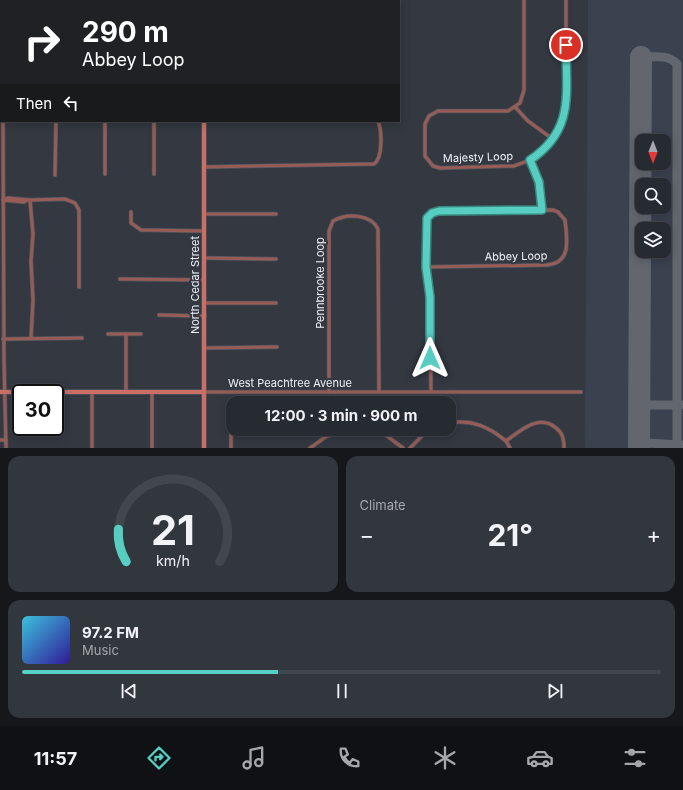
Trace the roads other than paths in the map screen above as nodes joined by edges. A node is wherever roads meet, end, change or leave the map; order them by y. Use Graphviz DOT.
graph roads {
  1 [pos="524,0"];
  2 [pos="566,0"];
  3 [pos="516,108"];
  4 [pos="3,122"];
  5 [pos="56,122"];
  6 [pos="105,122"];
  7 [pos="154,122"];
  8 [pos="204,122"];
  9 [pos="378,122"];
  10 [pos="554,140"];
  11 [pos="1,145"];
  12 [pos="530,160"];
  13 [pos="204,167"];
  14 [pos="105,174"];
  15 [pos="154,174"];
  16 [pos="55,175"];
  17 [pos="3,200"];
  18 [pos="28,200"];
  19 [pos="542,210"];
  20 [pos="130,212"];
  21 [pos="204,214"];
  22 [pos="276,214"];
  23 [pos="204,231"];
  24 [pos="204,258"];
  25 [pos="276,259"];
  26 [pos="426,267"];
  27 [pos="2,273"];
  28 [pos="120,279"];
  29 [pos="204,280"];
  30 [pos="79,287"];
  31 [pos="205,303"];
  32 [pos="276,303"];
  33 [pos="159,315"];
  34 [pos="204,316"];
  35 [pos="108,334"];
  36 [pos="126,334"];
  37 [pos="141,334"];
  38 [pos="31,338"];
  39 [pos="82,338"];
  40 [pos="4,339"];
  41 [pos="277,347"];
  42 [pos="205,348"];
  43 [pos="2,392"];
  44 [pos="92,392"];
  45 [pos="126,392"];
  46 [pos="152,392"];
  47 [pos="204,392"];
  48 [pos="329,392"];
  49 [pos="379,392"];
  50 [pos="431,392"];
  51 [pos="581,392"];
  52 [pos="456,422"];
  53 [pos="231,436"];
  54 [pos="327,436"];
  55 [pos="386,436"];
  56 [pos="422,436"];
  57 [pos="0,440"];
  58 [pos="6,440"];
  59 [pos="506,442"];
  60 [pos="6,448"];
  61 [pos="92,448"];
  62 [pos="152,448"];
  63 [pos="204,448"];
  64 [pos="231,448"];
  65 [pos="310,448"];
  66 [pos="403,448"];
  67 [pos="410,448"];
  68 [pos="510,448"];
  69 [pos="564,448"];
  1 -- 3 [label="street"];
  2 -- 10 [label="street, Majesty Loop"];
  3 -- 10 [label="street"];
  3 -- 12 [label="street, Majesty Loop"];
  4 -- 11 [label="street"];
  5 -- 16 [label="street"];
  6 -- 14 [label="street"];
  7 -- 15 [label="street"];
  8 -- 13 [label="street, North Cedar Street"];
  9 -- 13 [label="street"];
  10 -- 12 [label="street, Majesty Loop"];
  11 -- 17 [label="street"];
  12 -- 19 [label="street"];
  13 -- 21 [label="street, North Cedar Street"];
  17 -- 18 [label="street"];
  17 -- 27 [label="street"];
  18 -- 30 [label="street"];
  18 -- 38 [label="street"];
  19 -- 26 [label="street, Abbey Loop"];
  19 -- 26 [label="street, Abbey Loop"];
  20 -- 23 [label="street"];
  21 -- 22 [label="street"];
  21 -- 23 [label="street, North Cedar Street"];
  23 -- 24 [label="street, North Cedar Street"];
  24 -- 25 [label="street"];
  24 -- 29 [label="street, North Cedar Street"];
  26 -- 50 [label="street, Abbey Loop"];
  27 -- 40 [label="street"];
  28 -- 29 [label="street"];
  29 -- 31 [label="street, North Cedar Street"];
  31 -- 32 [label="street"];
  31 -- 34 [label="street, North Cedar Street"];
  33 -- 34 [label="street"];
  34 -- 42 [label="street, North Cedar Street"];
  35 -- 36 [label="street"];
  36 -- 37 [label="street"];
  36 -- 45 [label="street"];
  38 -- 39 [label="street"];
  38 -- 40 [label="street"];
  40 -- 43 [label="street"];
  41 -- 42 [label="street"];
  42 -- 47 [label="street, North Cedar Street"];
  43 -- 44 [label="street, West Peachtree Avenue"];
  43 -- 58 [label="street"];
  44 -- 45 [label="street, West Peachtree Avenue"];
  44 -- 61 [label="street"];
  45 -- 46 [label="street, West Peachtree Avenue"];
  46 -- 47 [label="street, West Peachtree Avenue"];
  46 -- 62 [label="street"];
  47 -- 48 [label="street, West Peachtree Avenue"];
  47 -- 63 [label="street, North Cedar Street"];
  48 -- 49 [label="street, West Peachtree Avenue"];
  48 -- 49 [label="street, Pennbrooke Loop"];
  49 -- 50 [label="street, West Peachtree Avenue"];
  50 -- 51 [label="street, West Peachtree Avenue"];
  52 -- 59 [label="street"];
  53 -- 64 [label="street"];
  54 -- 65 [label="street"];
  55 -- 66 [label="street"];
  56 -- 67 [label="street"];
  57 -- 58 [label="street"];
  58 -- 60 [label="street"];
  59 -- 68 [label="street"];
  59 -- 69 [label="street"];
}
